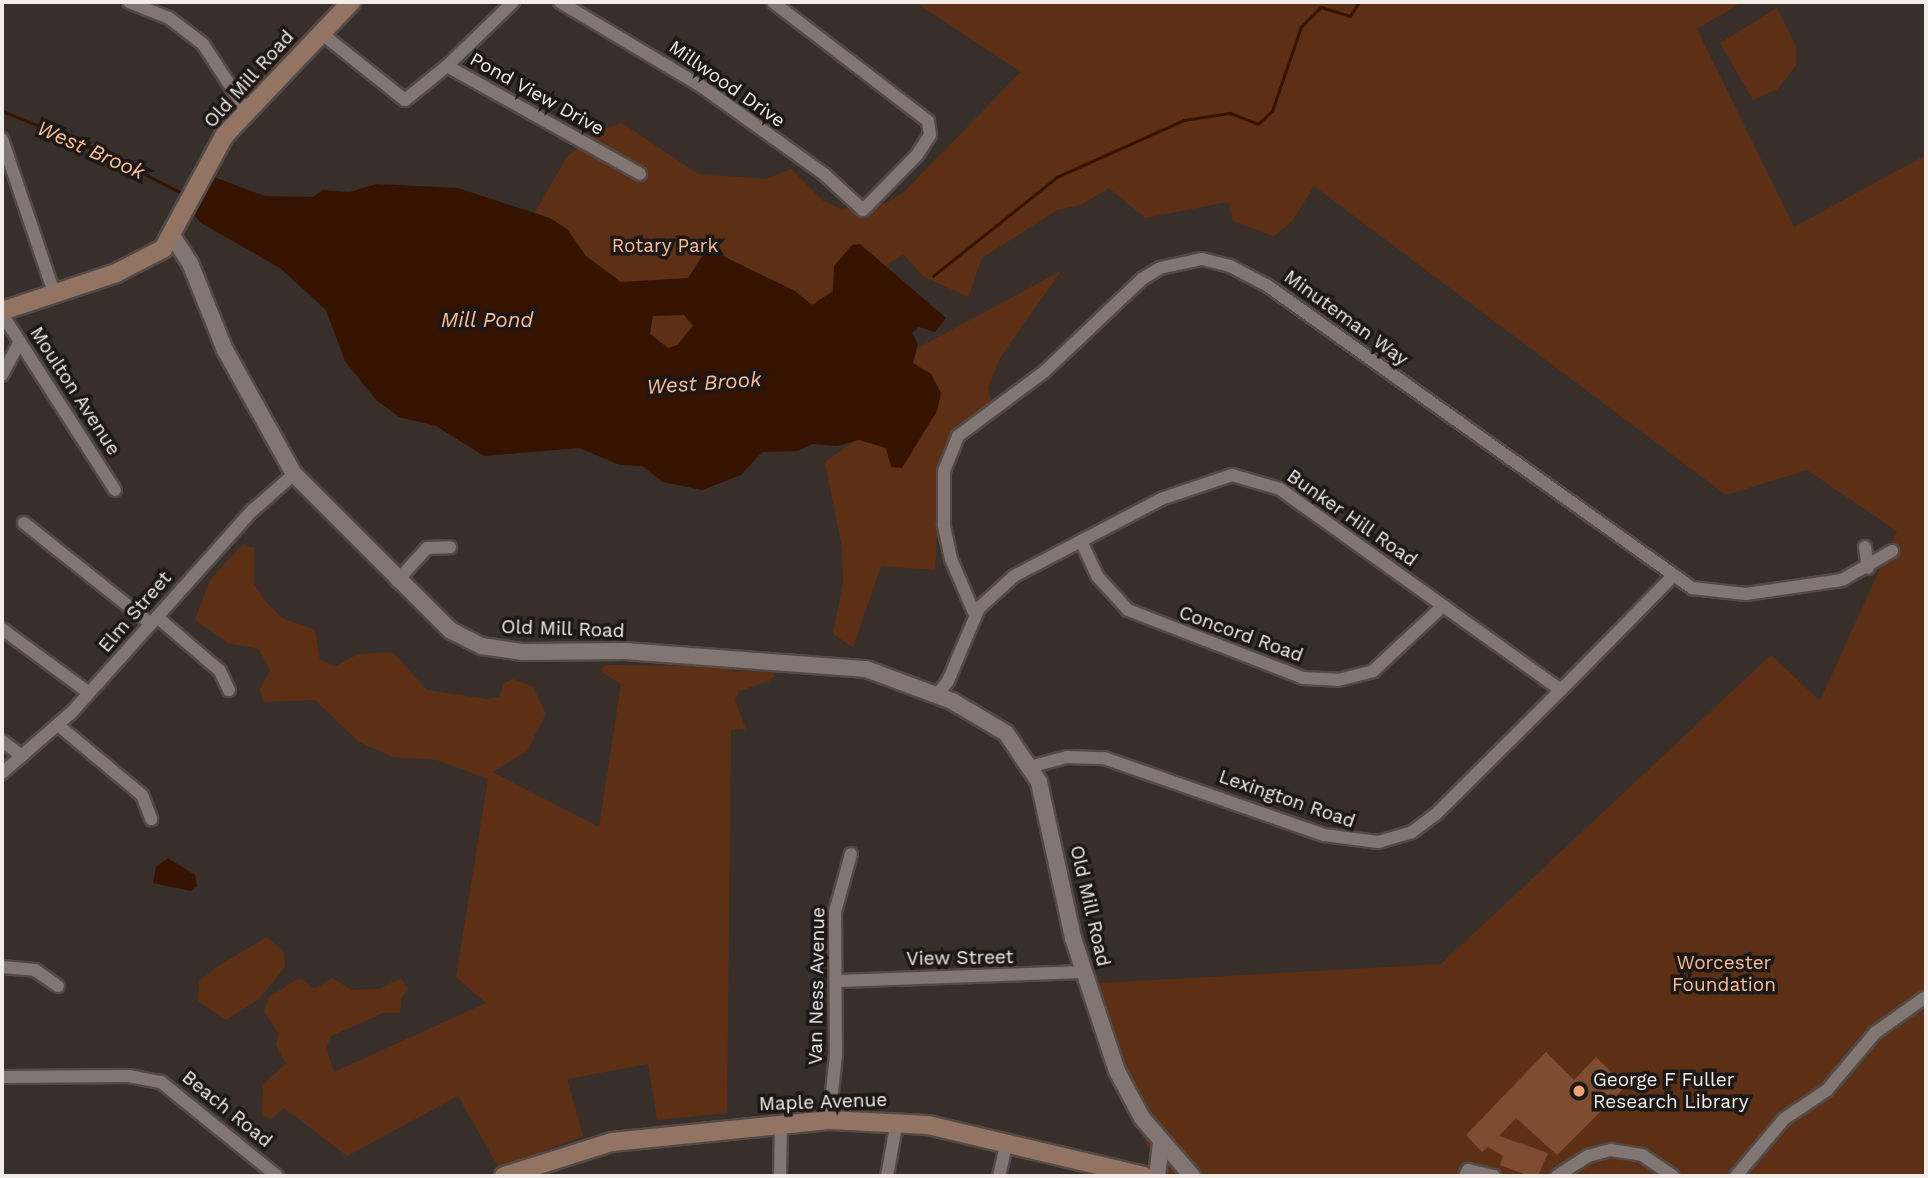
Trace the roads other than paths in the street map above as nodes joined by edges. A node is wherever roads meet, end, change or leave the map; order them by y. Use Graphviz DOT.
graph roads {
  1 [pos="129,2"];
  2 [pos="351,2"];
  3 [pos="513,2"];
  4 [pos="560,2"];
  5 [pos="773,2"];
  6 [pos="321,33"];
  7 [pos="447,65"];
  8 [pos="246,110"];
  9 [pos="2,139"];
  10 [pos="640,174"];
  11 [pos="173,237"];
  12 [pos="54,293"];
  13 [pos="2,312"];
  14 [pos="20,341"];
  15 [pos="2,374"];
  16 [pos="294,474"];
  17 [pos="116,490"];
  18 [pos="24,523"];
  19 [pos="1081,541"];
  20 [pos="450,547"];
  21 [pos="1865,547"];
  22 [pos="1892,551"];
  23 [pos="1868,568"];
  24 [pos="1672,577"];
  25 [pos="397,580"];
  26 [pos="1443,606"];
  27 [pos="975,615"];
  28 [pos="154,620"];
  29 [pos="2,629"];
  30 [pos="1561,690"];
  31 [pos="229,691"];
  32 [pos="89,693"];
  33 [pos="937,695"];
  34 [pos="58,725"];
  35 [pos="2,741"];
  36 [pos="22,756"];
  37 [pos="1032,766"];
  38 [pos="2,773"];
  39 [pos="150,819"];
  40 [pos="851,854"];
  41 [pos="2,967"];
  42 [pos="1083,971"];
  43 [pos="838,981"];
  44 [pos="58,986"];
  45 [pos="1924,998"];
  46 [pos="2,1077"];
  47 [pos="829,1120"];
  48 [pos="897,1121"];
  49 [pos="781,1122"];
  50 [pos="1007,1142"];
  51 [pos="1161,1143"];
  52 [pos="1178,1170"];
  53 [pos="277,1176"];
  54 [pos="504,1176"];
  55 [pos="780,1176"];
  56 [pos="887,1176"];
  57 [pos="999,1176"];
  58 [pos="1143,1176"];
  59 [pos="1157,1176"];
  60 [pos="1192,1176"];
  61 [pos="1465,1176"];
  62 [pos="1494,1176"];
  63 [pos="1557,1176"];
  64 [pos="1673,1176"];
  65 [pos="1736,1176"];
  1 -- 8 [label="street"];
  2 -- 6 [label="main road, Old Mill Road"];
  3 -- 7 [label="street"];
  4 -- 5 [label="street, Millwood Drive"];
  6 -- 7 [label="street, Pond View Drive"];
  6 -- 8 [label="main road, Old Mill Road"];
  7 -- 10 [label="street, Pond View Drive"];
  8 -- 11 [label="main road, Old Mill Road"];
  9 -- 12 [label="street"];
  11 -- 12 [label="main road"];
  11 -- 16 [label="street, Old Mill Road"];
  12 -- 13 [label="main road"];
  13 -- 14 [label="street, Moulton Avenue"];
  14 -- 15 [label="street"];
  14 -- 17 [label="street, Moulton Avenue"];
  16 -- 25 [label="street, Old Mill Road"];
  16 -- 28 [label="street, Elm Street"];
  18 -- 28 [label="street"];
  19 -- 26 [label="street, Bunker Hill Road"];
  19 -- 26 [label="street, Concord Road"];
  19 -- 27 [label="street, Bunker Hill Road"];
  20 -- 25 [label="street"];
  21 -- 23 [label="street"];
  22 -- 23 [label="street, Minuteman Way"];
  23 -- 24 [label="street, Minuteman Way"];
  24 -- 27 [label="street, Minuteman Way"];
  24 -- 30 [label="street"];
  25 -- 33 [label="street, Old Mill Road"];
  26 -- 30 [label="street, Bunker Hill Road"];
  27 -- 33 [label="street, Bunker Hill Road"];
  28 -- 31 [label="street"];
  28 -- 32 [label="street, Elm Street"];
  29 -- 32 [label="street"];
  30 -- 37 [label="street, Lexington Road"];
  32 -- 34 [label="street, Elm Street"];
  33 -- 37 [label="street, Old Mill Road"];
  34 -- 36 [label="street, Elm Street"];
  34 -- 39 [label="street"];
  35 -- 36 [label="street"];
  36 -- 38 [label="street, Elm Street"];
  37 -- 42 [label="street, Old Mill Road"];
  40 -- 43 [label="street, Van Ness Avenue"];
  41 -- 44 [label="street"];
  42 -- 43 [label="street, View Street"];
  42 -- 51 [label="street, Old Mill Road"];
  43 -- 47 [label="street, Van Ness Avenue"];
  45 -- 65 [label="street"];
  46 -- 53 [label="street, Beach Road"];
  47 -- 48 [label="main road, Maple Avenue"];
  47 -- 49 [label="main road, Maple Avenue"];
  48 -- 50 [label="main road, Maple Avenue"];
  48 -- 56 [label="street"];
  49 -- 54 [label="main road, Maple Avenue"];
  49 -- 55 [label="street"];
  50 -- 57 [label="street"];
  50 -- 58 [label="main road, Maple Avenue"];
  51 -- 52 [label="street, Old Mill Road"];
  51 -- 59 [label="street"];
  52 -- 60 [label="street, Old Mill Road"];
  61 -- 62 [label="street"];
  63 -- 64 [label="street"];
}
